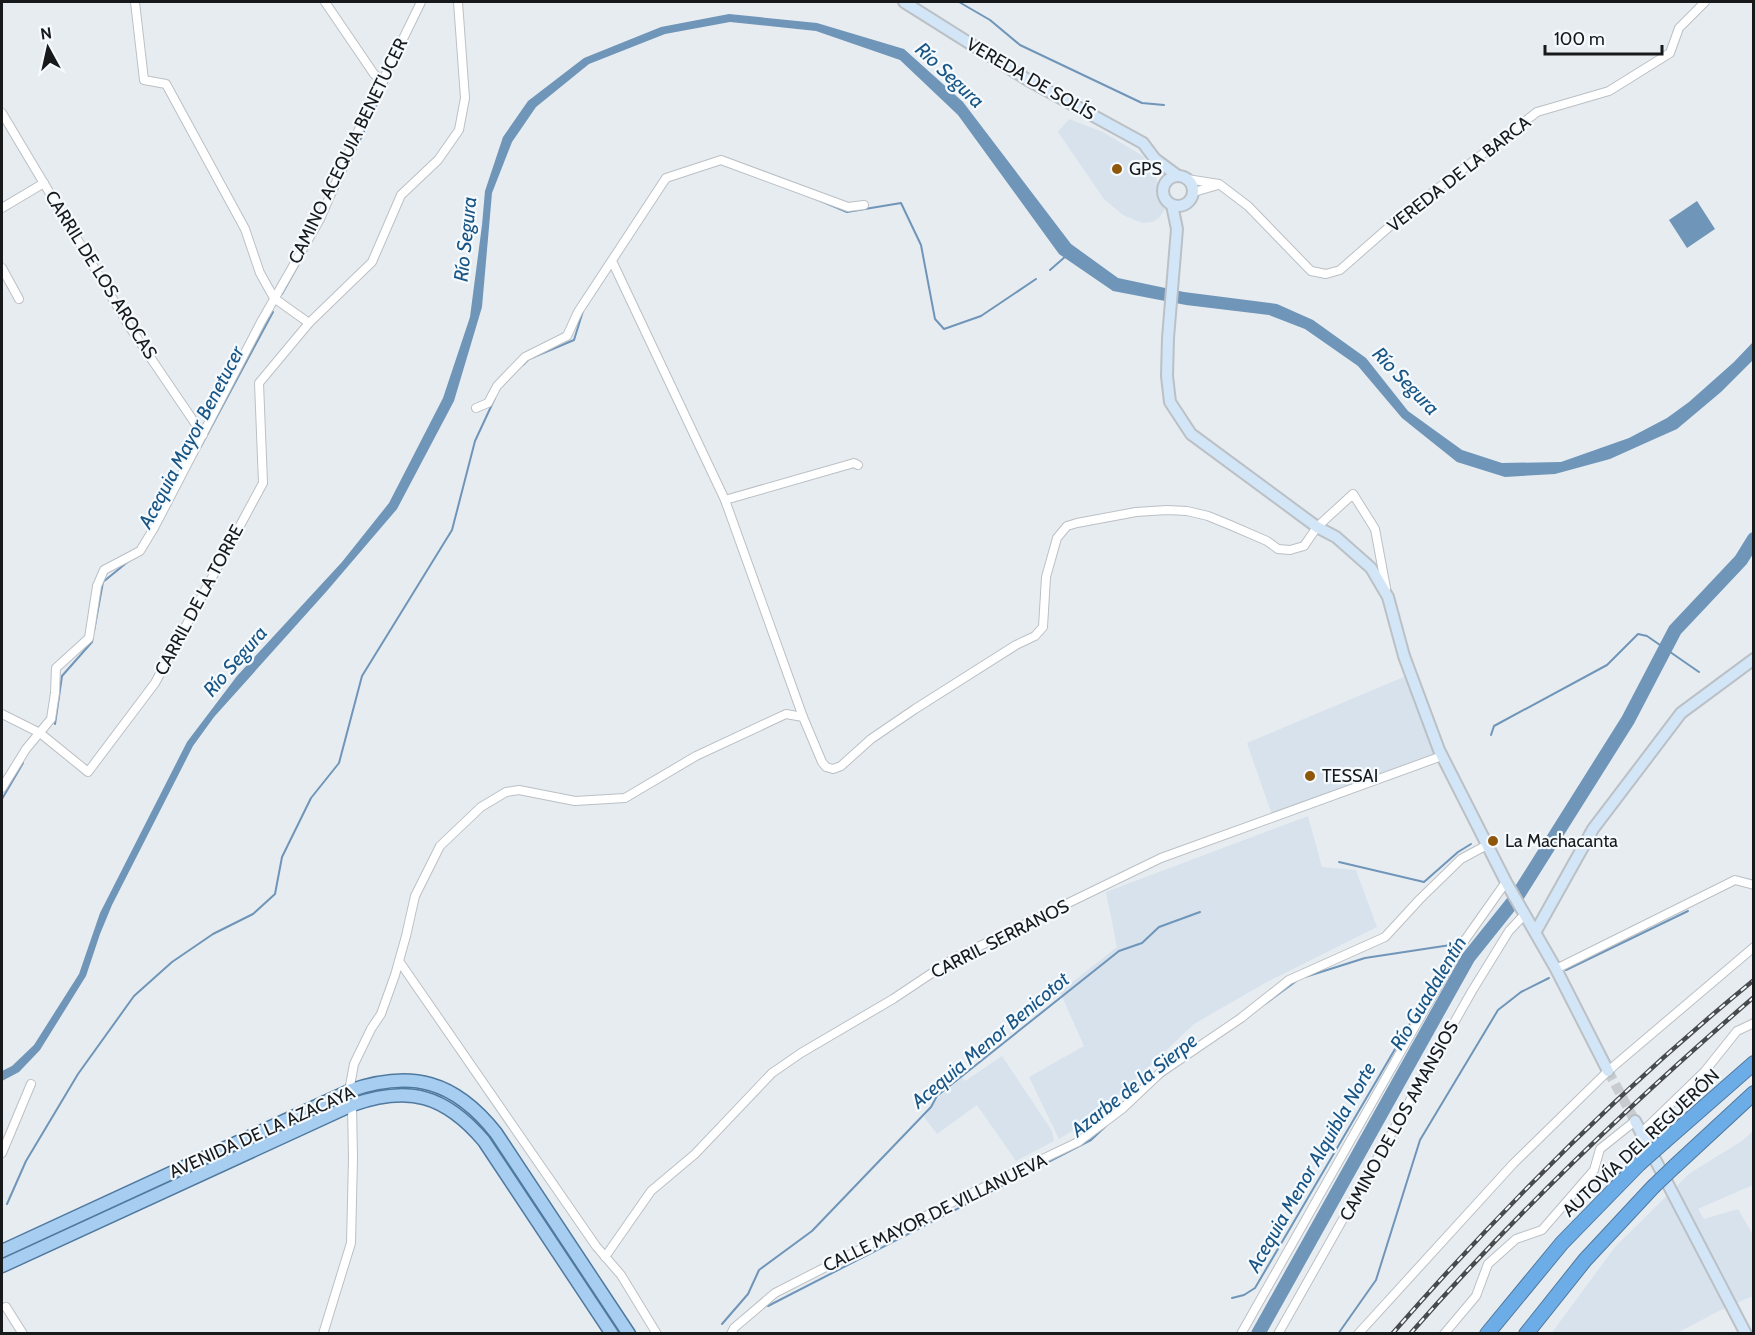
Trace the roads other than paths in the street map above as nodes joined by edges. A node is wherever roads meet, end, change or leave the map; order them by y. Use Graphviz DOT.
graph roads {
  1 [pos="135,2"];
  2 [pos="325,2"];
  3 [pos="421,2"];
  4 [pos="458,2"];
  5 [pos="904,2"];
  6 [pos="1705,2"];
  7 [pos="382,82"];
  8 [pos="2,112"];
  9 [pos="1155,159"];
  10 [pos="1183,177"];
  11 [pos="44,183"];
  12 [pos="1165,184"];
  13 [pos="1219,184"];
  14 [pos="1194,192"];
  15 [pos="864,205"];
  16 [pos="1172,205"];
  17 [pos="1186,205"];
  18 [pos="2,208"];
  19 [pos="1178,229"];
  20 [pos="612,261"];
  21 [pos="2,268"];
  22 [pos="274,298"];
  23 [pos="19,299"];
  24 [pos="309,323"];
  25 [pos="476,408"];
  26 [pos="203,435"];
  27 [pos="858,465"];
  28 [pos="726,500"];
  29 [pos="1317,527"];
  30 [pos="1387,596"];
  31 [pos="1754,659"];
  32 [pos="2,714"];
  33 [pos="803,717"];
  34 [pos="40,733"];
  35 [pos="1442,756"];
  36 [pos="2,788"];
  37 [pos="1487,845"];
  38 [pos="1506,882"];
  39 [pos="1754,885"];
  40 [pos="1525,914"];
  41 [pos="1536,931"];
  42 [pos="1754,947"];
  43 [pos="399,961"];
  44 [pos="1556,969"];
  45 [pos="1754,1023"];
  46 [pos="1754,1064"];
  47 [pos="1608,1071"];
  48 [pos="31,1084"];
  49 [pos="349,1091"];
  50 [pos="1754,1094"];
  51 [pos="352,1106"];
  52 [pos="1635,1121"];
  53 [pos="1641,1133"];
  54 [pos="2,1153"];
  55 [pos="2,1251"];
  56 [pos="605,1257"];
  57 [pos="2,1266"];
  58 [pos="6,1307"];
  59 [pos="23,1334"];
  60 [pos="323,1334"];
  61 [pos="612,1334"];
  62 [pos="629,1334"];
  63 [pos="657,1334"];
  64 [pos="731,1334"];
  65 [pos="1241,1334"];
  66 [pos="1278,1334"];
  67 [pos="1358,1334"];
  68 [pos="1444,1334"];
  69 [pos="1487,1334"];
  70 [pos="1526,1334"];
  71 [pos="1746,1334"];
  1 -- 22 [label="street"];
  2 -- 7 [label="street"];
  3 -- 7 [label="street, CAMINO ACEQUIA BENETUCER"];
  4 -- 24 [label="street"];
  5 -- 9 [label="street, VEREDA DE SOLÍS"];
  6 -- 13 [label="street, VEREDA DE LA BARCA"];
  7 -- 22 [label="street, CAMINO ACEQUIA BENETUCER"];
  8 -- 11 [label="street, CARRIL DE LOS AROCAS"];
  9 -- 10 [label="street, VEREDA DE SOLÍS"];
  9 -- 12 [label="street, VEREDA DE SOLÍS"];
  10 -- 12 [label="street"];
  10 -- 13 [label="street"];
  10 -- 14 [label="street"];
  11 -- 18 [label="street"];
  11 -- 26 [label="street, CARRIL DE LOS AROCAS"];
  12 -- 16 [label="street"];
  13 -- 14 [label="street"];
  14 -- 17 [label="street"];
  15 -- 20 [label="street"];
  16 -- 17 [label="street"];
  16 -- 19 [label="street"];
  17 -- 19 [label="street"];
  19 -- 29 [label="street"];
  20 -- 25 [label="street"];
  20 -- 28 [label="street"];
  21 -- 23 [label="street"];
  22 -- 24 [label="street"];
  22 -- 26 [label="street, CAMINO ACEQUIA BENETUCER"];
  24 -- 34 [label="street, CARRIL DE LA TORRE"];
  26 -- 34 [label="street, CAMINO ACEQUIA BENETUCER"];
  27 -- 28 [label="street"];
  28 -- 33 [label="street"];
  29 -- 30 [label="street"];
  29 -- 30 [label="street"];
  29 -- 33 [label="street"];
  30 -- 35 [label="street"];
  31 -- 41 [label="street"];
  32 -- 34 [label="street, CARRIL DE LA TORRE"];
  33 -- 43 [label="street"];
  34 -- 36 [label="street, CAMINO ACEQUIA BENETUCER"];
  35 -- 37 [label="street"];
  35 -- 56 [label="street, CARRIL SERRANOS"];
  37 -- 38 [label="street"];
  37 -- 64 [label="street, CALLE MAYOR DE VILLANUEVA"];
  38 -- 40 [label="street"];
  38 -- 65 [label="street"];
  39 -- 44 [label="street"];
  40 -- 41 [label="street"];
  40 -- 66 [label="street, CAMINO DE LOS AMANSIOS"];
  41 -- 44 [label="street"];
  42 -- 47 [label="street"];
  43 -- 49 [label="street"];
  43 -- 56 [label="street"];
  44 -- 47 [label="street"];
  45 -- 53 [label="street"];
  46 -- 69 [label="highway, AUTOVÍA DEL REGUERÓN, bridge"];
  47 -- 67 [label="street"];
  48 -- 54 [label="street"];
  49 -- 55 [label="main road, AVENIDA DE LA AZACAYA"];
  49 -- 62 [label="main road, AVENIDA DE LA AZACAYA"];
  50 -- 70 [label="highway, bridge"];
  51 -- 57 [label="main road, AVENIDA DE LA AZACAYA"];
  51 -- 60 [label="street"];
  51 -- 61 [label="main road, AVENIDA DE LA AZACAYA"];
  52 -- 53 [label="street"];
  52 -- 68 [label="street"];
  53 -- 71 [label="street"];
  56 -- 63 [label="street"];
  58 -- 59 [label="street"];
}
